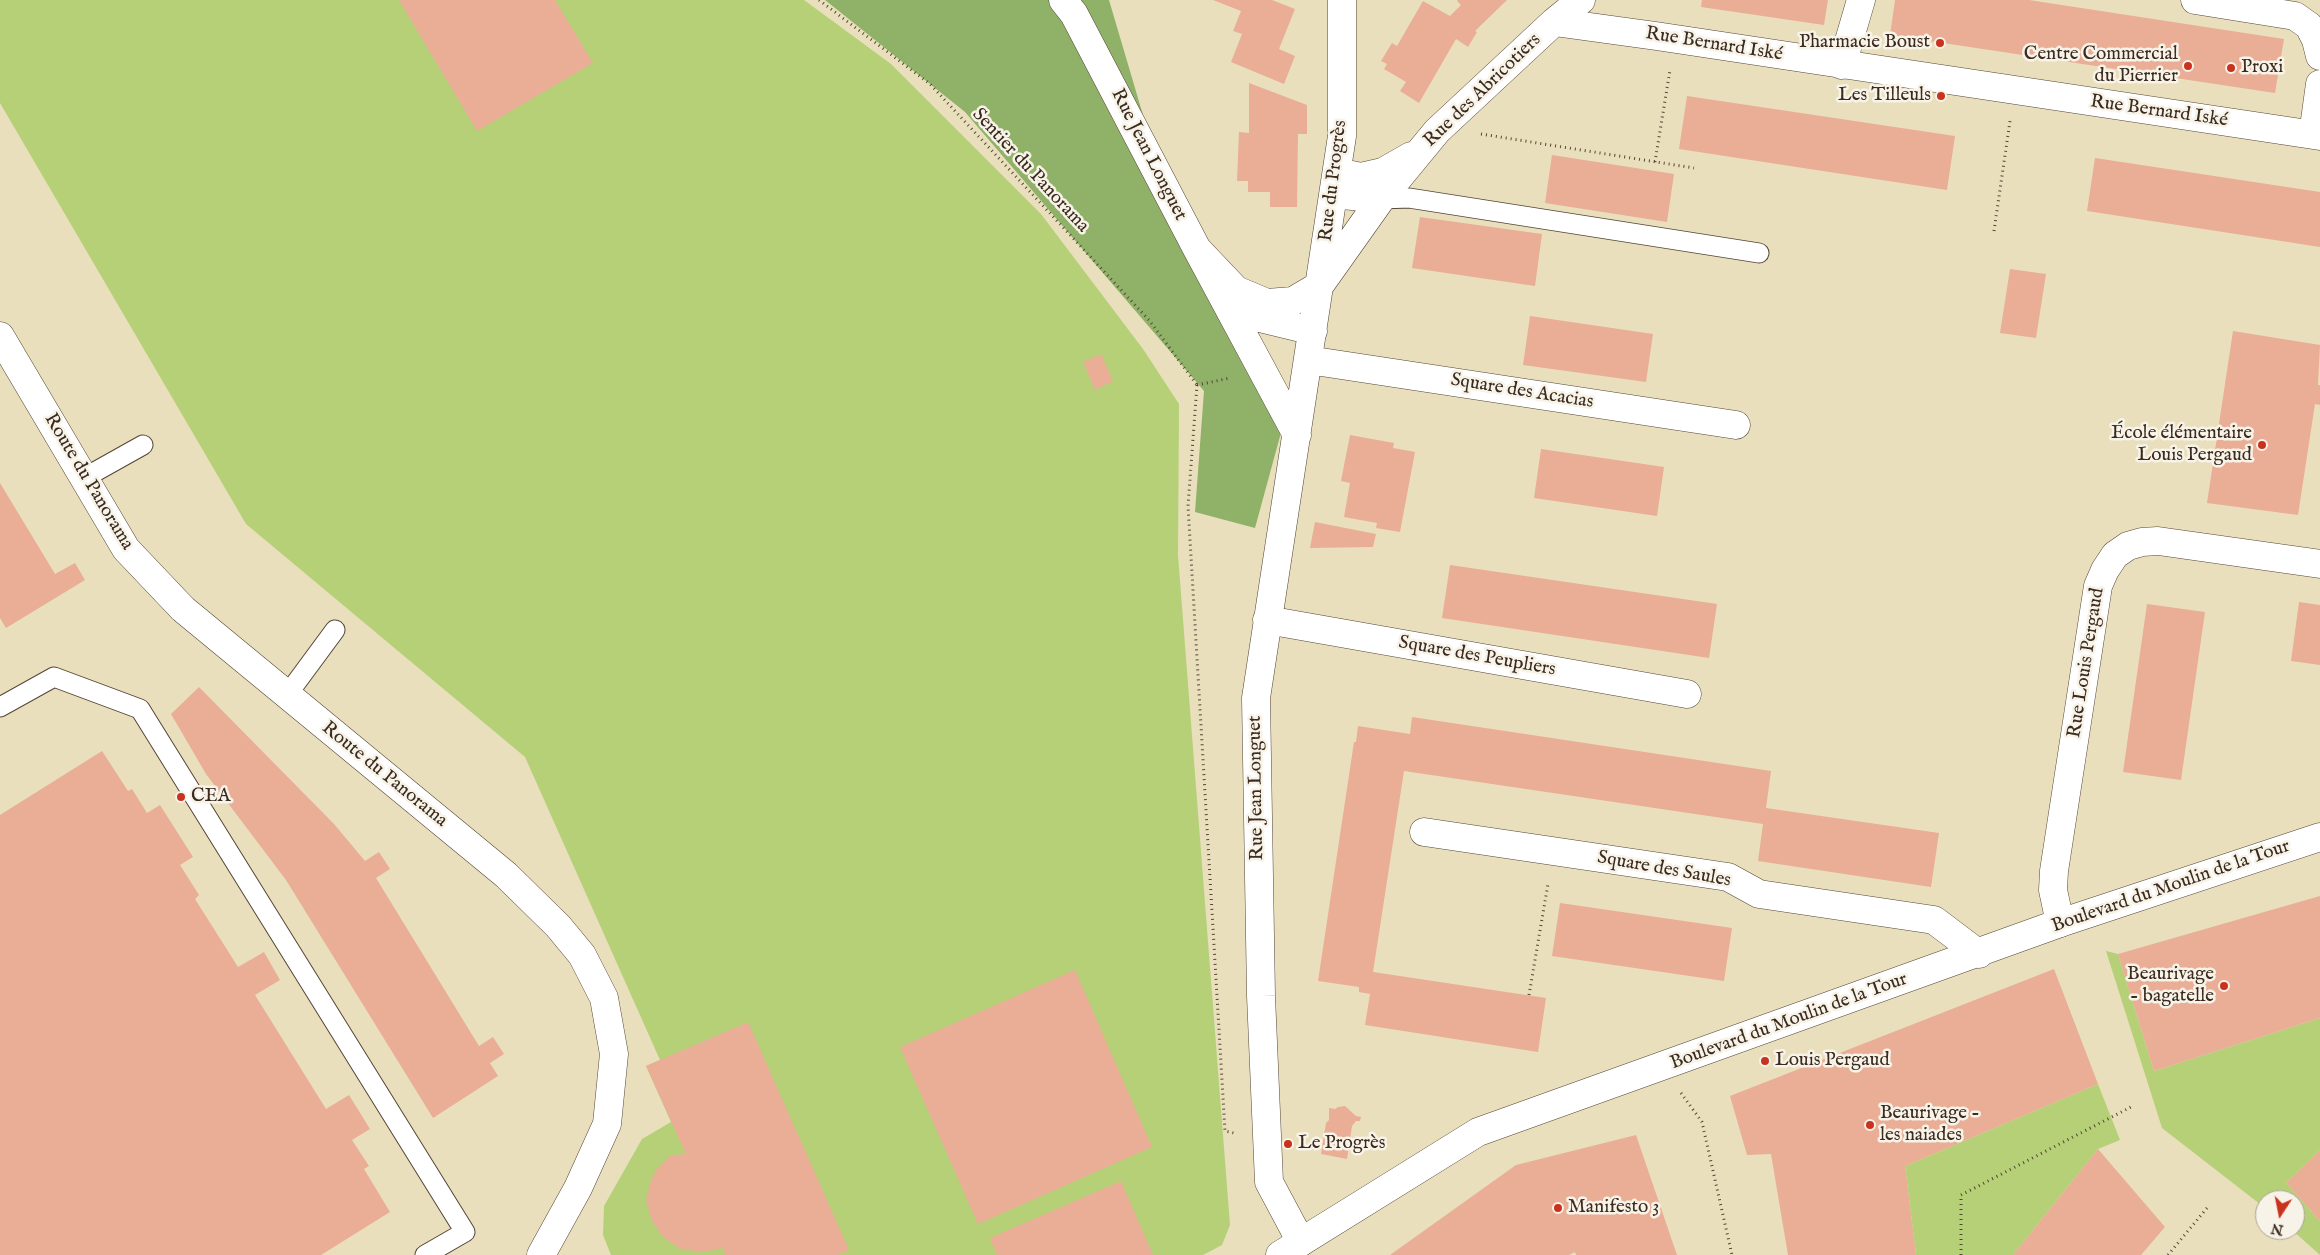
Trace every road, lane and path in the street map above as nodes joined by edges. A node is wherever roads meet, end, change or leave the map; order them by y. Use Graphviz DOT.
graph roads {
  1 [pos="819,0"];
  2 [pos="1063,0"];
  3 [pos="1342,0"];
  4 [pos="1581,0"];
  5 [pos="1861,0"];
  6 [pos="2194,0"];
  7 [pos="1554,22"];
  8 [pos="2320,56"];
  9 [pos="1842,65"];
  10 [pos="1670,66"];
  11 [pos="2320,84"];
  12 [pos="2010,116"];
  13 [pos="1475,133"];
  14 [pos="2317,135"];
  15 [pos="1421,151"];
  16 [pos="1655,162"];
  17 [pos="1694,168"];
  18 [pos="1335,183"];
  19 [pos="1382,199"];
  20 [pos="1994,231"];
  21 [pos="1197,249"];
  22 [pos="1758,253"];
  23 [pos="1320,285"];
  24 [pos="1230,311"];
  25 [pos="1313,331"];
  26 [pos="0,336"];
  27 [pos="1308,360"];
  28 [pos="1238,377"];
  29 [pos="1197,385"];
  30 [pos="1736,426"];
  31 [pos="1297,435"];
  32 [pos="143,445"];
  33 [pos="84,478"];
  34 [pos="2320,564"];
  35 [pos="1267,620"];
  36 [pos="335,630"];
  37 [pos="1687,694"];
  38 [pos="287,695"];
  39 [pos="0,707"];
  40 [pos="1424,832"];
  41 [pos="2320,837"];
  42 [pos="1553,851"];
  43 [pos="2060,923"];
  44 [pos="1979,954"];
  45 [pos="1529,995"];
  46 [pos="1662,1067"];
  47 [pos="2131,1107"];
  48 [pos="1267,1140"];
  49 [pos="2207,1208"];
  50 [pos="1291,1248"];
  51 [pos="425,1255"];
  52 [pos="541,1255"];
  53 [pos="1732,1255"];
  54 [pos="1961,1255"];
  55 [pos="2168,1255"];
  1 -- 29 [label="path, Sentier du Panorama"];
  2 -- 21 [label="street, Rue Jean Longuet"];
  3 -- 18 [label="street, Rue du Progrès"];
  4 -- 7 [label="street, Rue des Abricotiers"];
  5 -- 9 [label="street"];
  6 -- 8 [label="street"];
  7 -- 9 [label="street, Rue Bernard Iské"];
  7 -- 15 [label="street, Rue des Abricotiers"];
  9 -- 14 [label="street, Rue Bernard Iské"];
  10 -- 16 [label="path"];
  11 -- 14 [label="street"];
  12 -- 20 [label="path"];
  13 -- 16 [label="path"];
  15 -- 18 [label="street"];
  15 -- 19 [label="street, Rue des Abricotiers"];
  16 -- 17 [label="path"];
  18 -- 19 [label="street"];
  18 -- 23 [label="street, Rue du Progrès"];
  19 -- 22 [label="lane"];
  19 -- 23 [label="street, Rue des Abricotiers"];
  21 -- 23 [label="street"];
  21 -- 24 [label="street, Rue Jean Longuet"];
  23 -- 25 [label="street, Rue du Progrès"];
  24 -- 25 [label="street"];
  24 -- 31 [label="street, Rue Jean Longuet"];
  25 -- 27 [label="street, Rue Jean Longuet"];
  26 -- 33 [label="street, Route du Panorama"];
  27 -- 30 [label="street, Square des Acacias"];
  27 -- 31 [label="street, Rue Jean Longuet"];
  28 -- 29 [label="path"];
  29 -- 48 [label="path"];
  31 -- 35 [label="street, Rue Jean Longuet"];
  32 -- 33 [label="lane"];
  33 -- 38 [label="street, Route du Panorama"];
  34 -- 43 [label="street, Rue Louis Pergaud"];
  35 -- 37 [label="street, Square des Peupliers"];
  35 -- 48 [label="street, Rue Jean Longuet"];
  36 -- 38 [label="lane"];
  38 -- 52 [label="street, Route du Panorama"];
  39 -- 51 [label="lane"];
  40 -- 42 [label="street, Square des Saules"];
  41 -- 43 [label="street, Boulevard du Moulin de la Tour"];
  42 -- 44 [label="street, Square des Saules"];
  42 -- 45 [label="path"];
  43 -- 44 [label="street, Boulevard du Moulin de la Tour"];
  44 -- 46 [label="street, Boulevard du Moulin de la Tour"];
  46 -- 50 [label="street, Boulevard du Moulin de la Tour"];
  46 -- 53 [label="path"];
  47 -- 54 [label="path"];
  48 -- 50 [label="street, Rue Jean Longuet"];
  49 -- 55 [label="path"];
}
